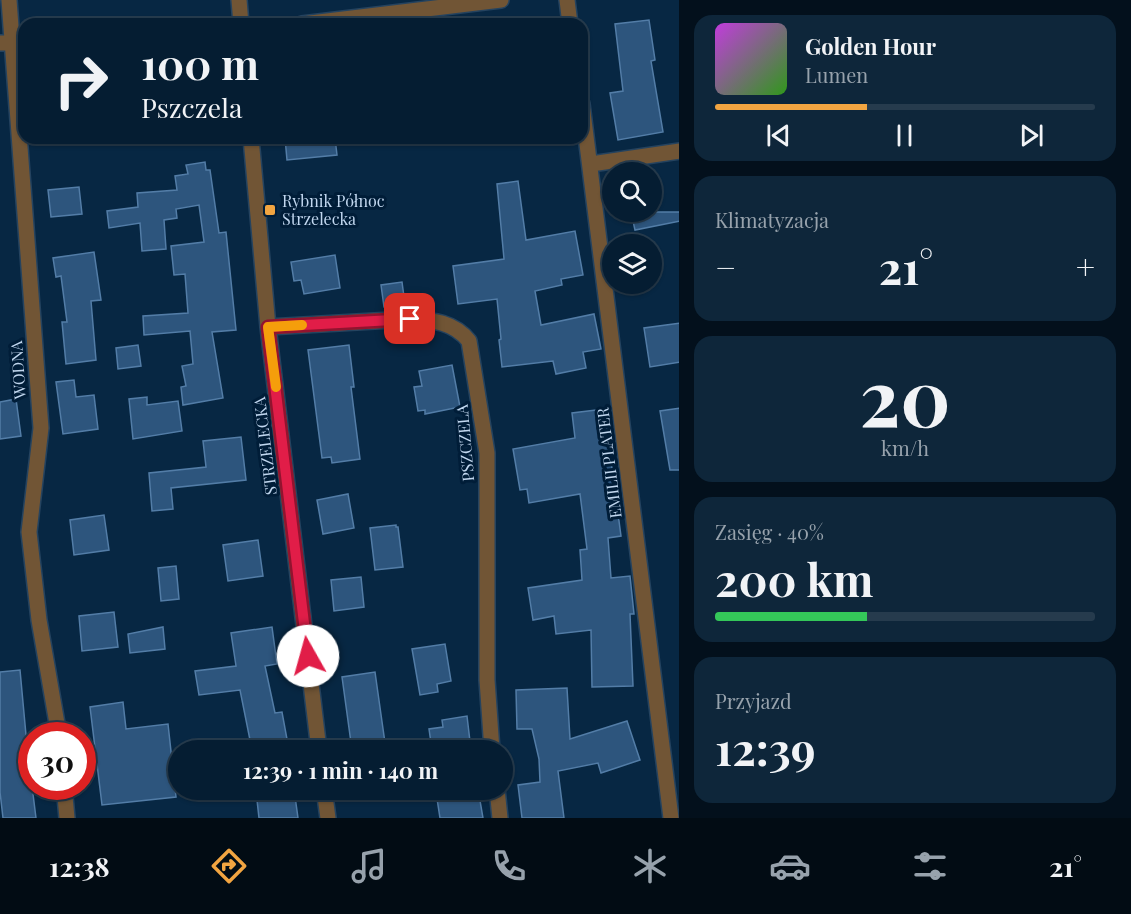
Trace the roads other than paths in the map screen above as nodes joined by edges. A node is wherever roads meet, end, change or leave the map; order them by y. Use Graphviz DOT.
graph roads {
  1 [pos="9,0"];
  2 [pos="239,0"];
  3 [pos="501,0"];
  4 [pos="567,0"];
  5 [pos="240,18"];
  6 [pos="352,18"];
  7 [pos="569,18"];
  8 [pos="12,43"];
  9 [pos="18,123"];
  10 [pos="20,144"];
  11 [pos="252,144"];
  12 [pos="588,144"];
  13 [pos="679,151"];
  14 [pos="591,165"];
  15 [pos="268,327"];
  16 [pos="57,722"];
  17 [pos="318,740"];
  18 [pos="491,740"];
  19 [pos="65,800"];
  20 [pos="326,800"];
  21 [pos="498,800"];
  22 [pos="67,818"];
  23 [pos="328,818"];
  24 [pos="500,818"];
  25 [pos="671,818"];
  1 -- 8 [label="street, WODNA"];
  2 -- 5 [label="street"];
  3 -- 6 [label="street"];
  4 -- 7 [label="street"];
  8 -- 9 [label="street, WODNA"];
  10 -- 16 [label="street, WODNA"];
  11 -- 15 [label="street, STRZELECKA"];
  12 -- 14 [label="street, EMILII PLATER"];
  13 -- 14 [label="street"];
  14 -- 25 [label="street, EMILII PLATER"];
  15 -- 17 [label="street, STRZELECKA"];
  15 -- 18 [label="street, PSZCZELA"];
  19 -- 22 [label="street"];
  20 -- 23 [label="street"];
  21 -- 24 [label="street"];
}
